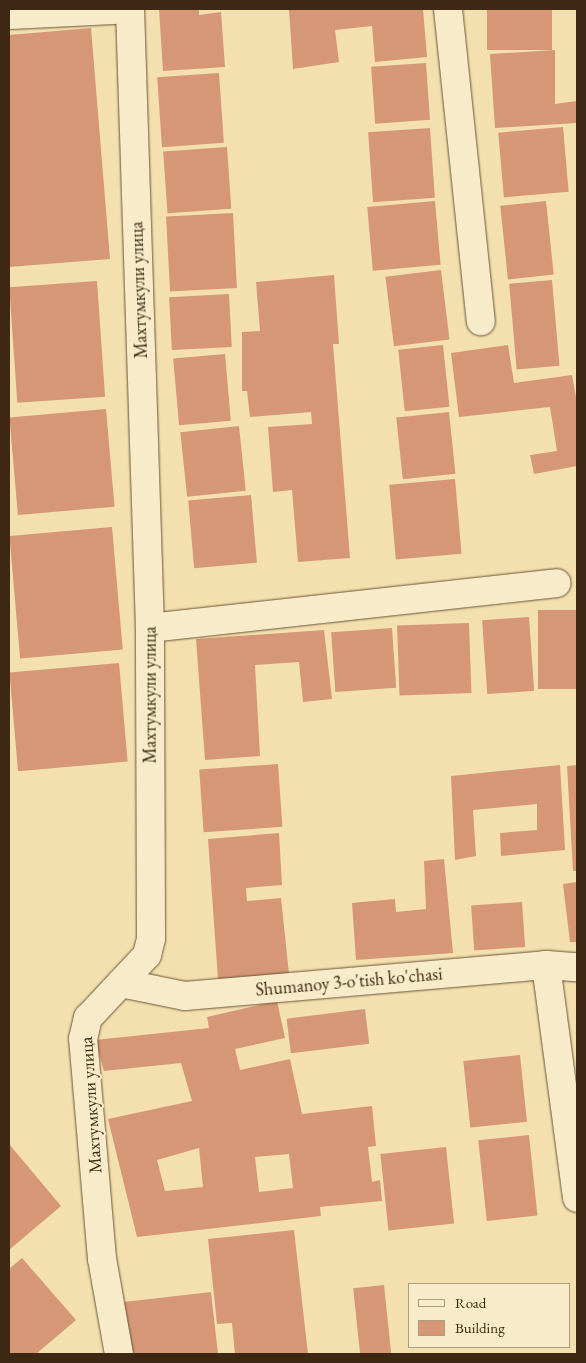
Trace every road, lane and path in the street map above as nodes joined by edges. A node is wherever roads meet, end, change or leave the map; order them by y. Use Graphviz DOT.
graph roads {
  1 [pos="130,9"];
  2 [pos="448,9"];
  3 [pos="9,16"];
  4 [pos="481,321"];
  5 [pos="557,583"];
  6 [pos="150,628"];
  7 [pos="546,965"];
  8 [pos="577,967"];
  9 [pos="121,982"];
  10 [pos="577,1198"];
  11 [pos="119,1354"];
  1 -- 3 [label="street"];
  1 -- 6 [label="street, Махтумкули улица"];
  2 -- 4 [label="street"];
  5 -- 6 [label="street"];
  6 -- 9 [label="street, Махтумкули улица"];
  7 -- 8 [label="street, Shumanoy 3-o'tish ko'chasi"];
  7 -- 9 [label="street, Shumanoy 3-o'tish ko'chasi"];
  7 -- 10 [label="street"];
  9 -- 11 [label="street, Махтумкули улица"];
}
